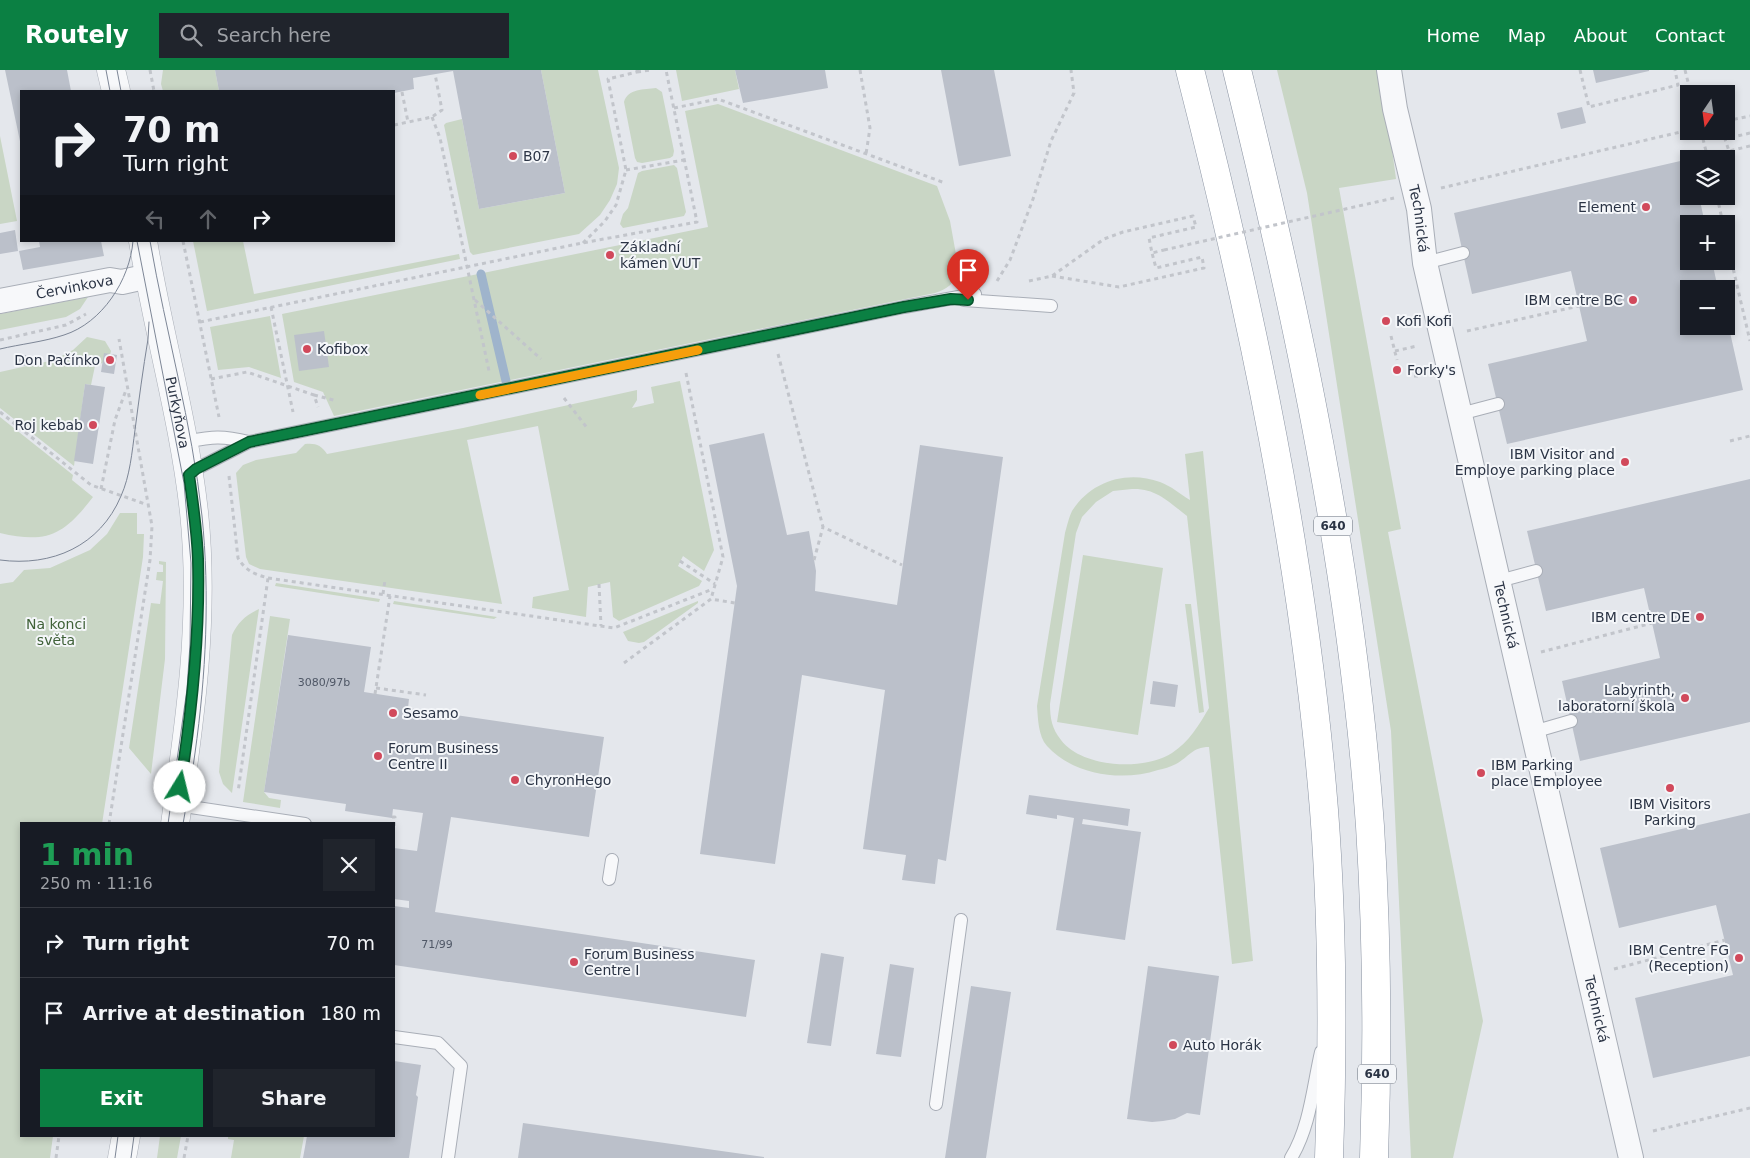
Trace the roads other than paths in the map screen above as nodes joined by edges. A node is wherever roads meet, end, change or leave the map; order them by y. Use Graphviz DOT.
graph roads {
  1 [pos="111,70"];
  2 [pos="1190,70"];
  3 [pos="1237,70"];
  4 [pos="1389,70"];
  5 [pos="116,90"];
  6 [pos="143,242"];
  7 [pos="1463,253"];
  8 [pos="1425,262"];
  9 [pos="149,276"];
  10 [pos="975,294"];
  11 [pos="951,299"];
  12 [pos="0,301"];
  13 [pos="1051,306"];
  14 [pos="1498,404"];
  15 [pos="1460,414"];
  16 [pos="183,442"];
  17 [pos="249,442"];
  18 [pos="189,475"];
  19 [pos="1536,571"];
  20 [pos="1499,581"];
  21 [pos="1571,721"];
  22 [pos="1533,732"];
  23 [pos="176,815"];
  24 [pos="284,822"];
  25 [pos="612,860"];
  26 [pos="608,879"];
  27 [pos="961,920"];
  28 [pos="1332,1001"];
  29 [pos="395,1036"];
  30 [pos="936,1104"];
  31 [pos="126,1137"];
  32 [pos="122,1158"];
  33 [pos="448,1158"];
  34 [pos="1291,1158"];
  35 [pos="1329,1158"];
  36 [pos="1374,1158"];
  37 [pos="1631,1158"];
  1 -- 5 [label="street"];
  2 -- 28 [label="highway"];
  3 -- 36 [label="highway, 640"];
  4 -- 8 [label="street, Technická"];
  6 -- 9 [label="street, Purkyňova"];
  7 -- 8 [label="lane"];
  8 -- 15 [label="street, Technická"];
  9 -- 12 [label="street, Červinkova"];
  9 -- 16 [label="street, Purkyňova"];
  10 -- 11 [label="lane"];
  11 -- 13 [label="lane"];
  11 -- 17 [label="lane"];
  14 -- 15 [label="lane"];
  15 -- 20 [label="street, Technická"];
  16 -- 17 [label="lane"];
  16 -- 18 [label="street, Purkyňova"];
  17 -- 18 [label="lane"];
  18 -- 23 [label="street, Purkyňova"];
  19 -- 20 [label="lane"];
  20 -- 22 [label="street, Technická"];
  21 -- 22 [label="lane"];
  22 -- 37 [label="street, Technická"];
  23 -- 24 [label="lane"];
  25 -- 26 [label="lane"];
  27 -- 30 [label="lane"];
  28 -- 34 [label="lane"];
  28 -- 35 [label="highway"];
  29 -- 33 [label="lane"];
  31 -- 32 [label="street"];
}
